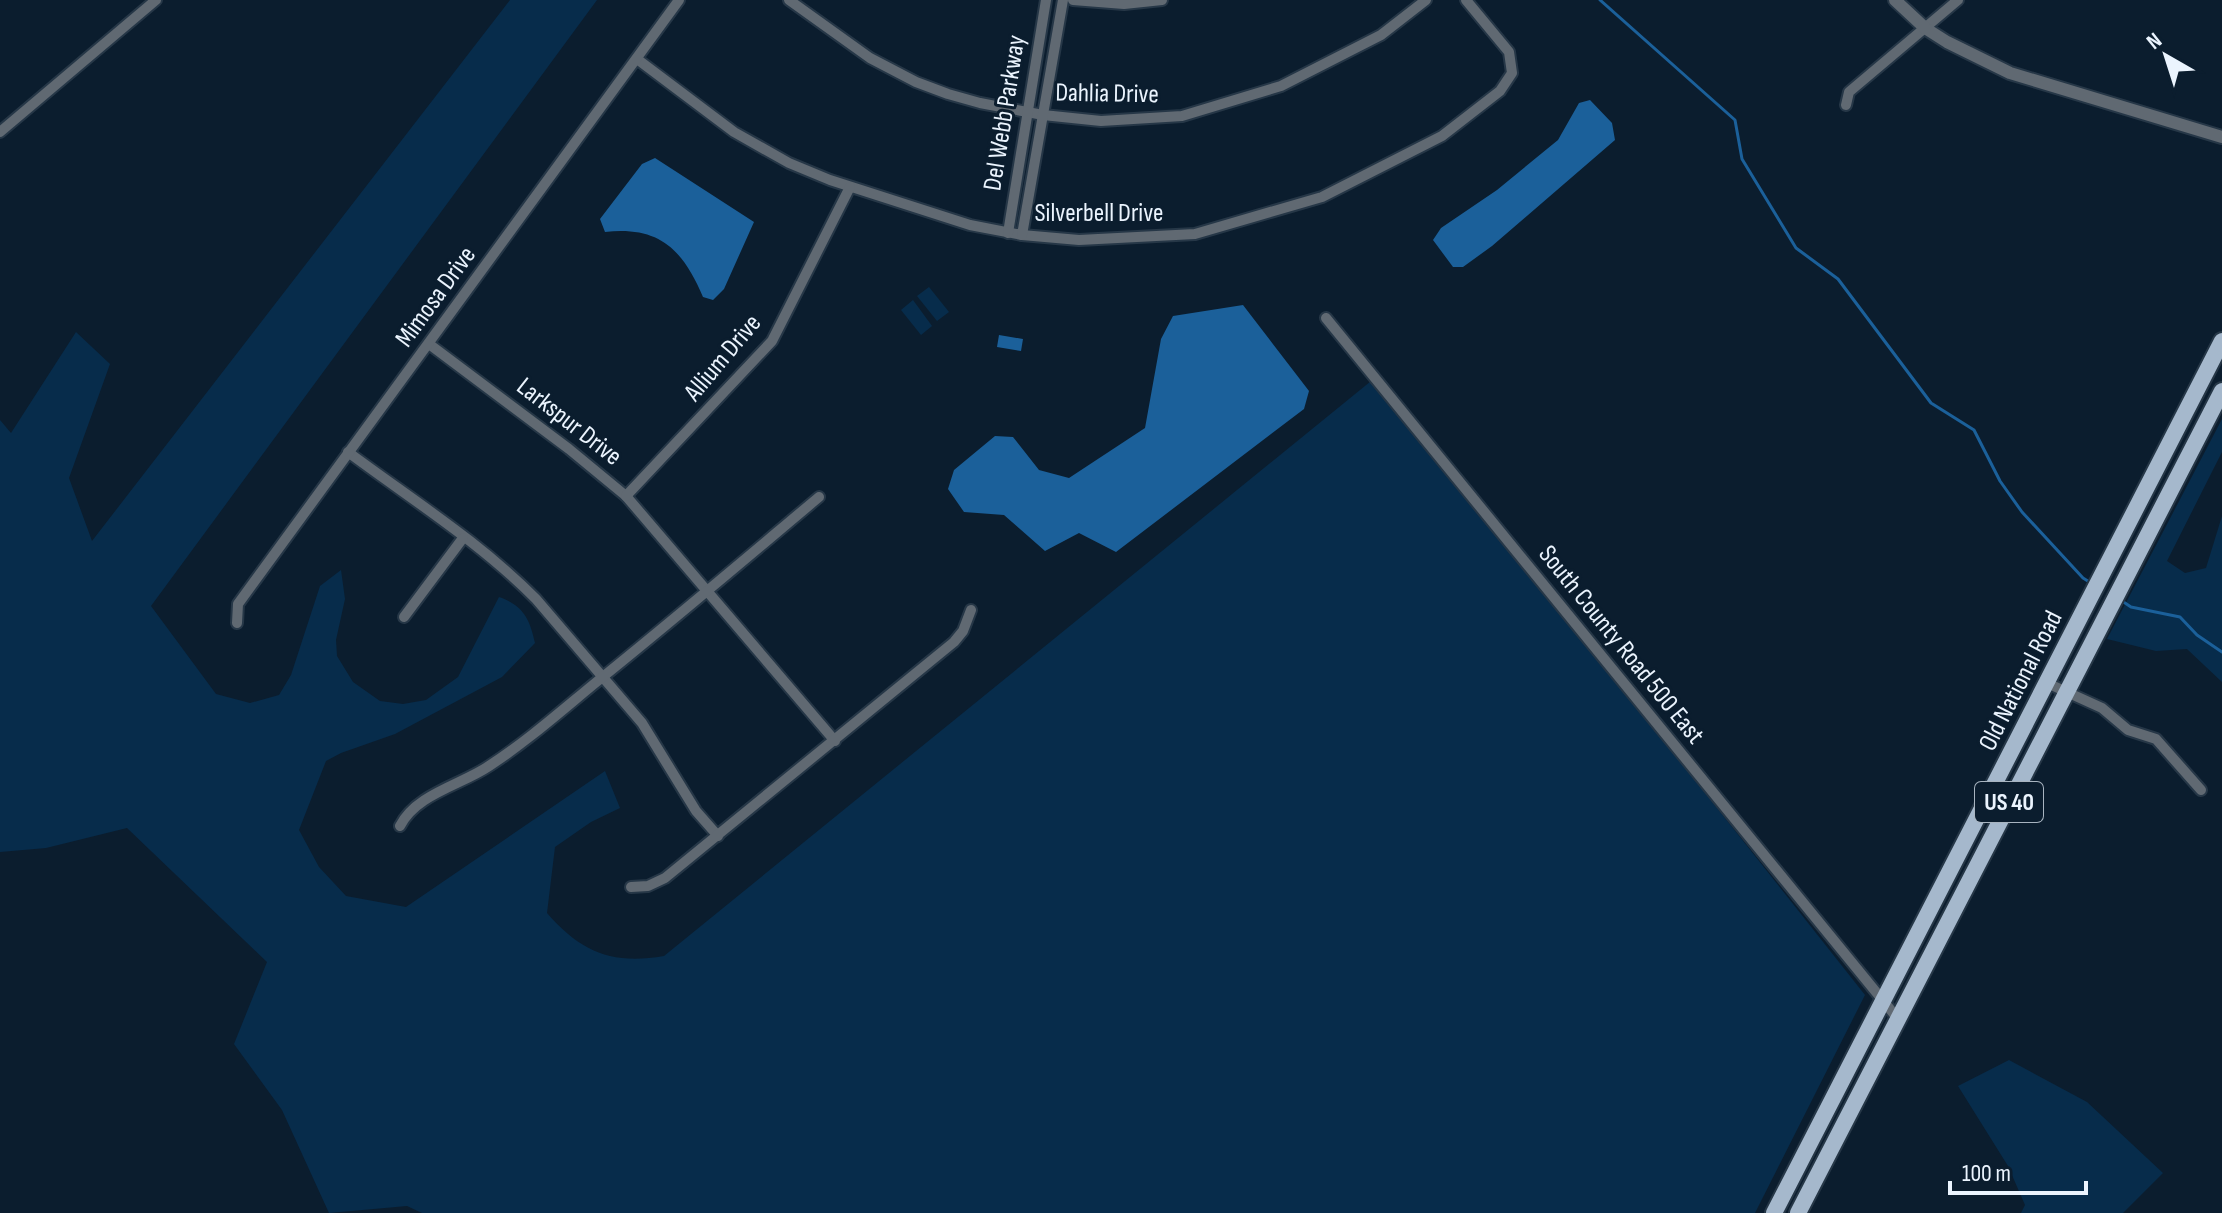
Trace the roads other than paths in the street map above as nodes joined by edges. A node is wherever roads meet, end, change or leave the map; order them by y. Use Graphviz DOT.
graph roads {
  1 [pos="156,0"];
  2 [pos="679,0"];
  3 [pos="789,0"];
  4 [pos="1046,0"];
  5 [pos="1063,0"];
  6 [pos="1073,0"];
  7 [pos="1162,0"];
  8 [pos="1426,0"];
  9 [pos="1466,0"];
  10 [pos="1895,0"];
  11 [pos="1958,0"];
  12 [pos="1925,28"];
  13 [pos="637,59"];
  14 [pos="1846,105"];
  15 [pos="1029,112"];
  16 [pos="1043,115"];
  17 [pos="0,132"];
  18 [pos="2222,137"];
  19 [pos="850,187"];
  20 [pos="1008,233"];
  21 [pos="1022,235"];
  22 [pos="1326,318"];
  23 [pos="2222,341"];
  24 [pos="429,344"];
  25 [pos="2222,391"];
  26 [pos="348,452"];
  27 [pos="626,496"];
  28 [pos="819,497"];
  29 [pos="463,538"];
  30 [pos="708,590"];
  31 [pos="971,610"];
  32 [pos="404,617"];
  33 [pos="237,623"];
  34 [pos="603,677"];
  35 [pos="2047,683"];
  36 [pos="2066,690"];
  37 [pos="835,741"];
  38 [pos="2201,790"];
  39 [pos="400,826"];
  40 [pos="718,836"];
  41 [pos="631,887"];
  42 [pos="1883,1000"];
  43 [pos="1898,1019"];
  44 [pos="1774,1213"];
  45 [pos="1798,1213"];
  1 -- 17 [label="street"];
  2 -- 13 [label="street, Mimosa Drive"];
  3 -- 15 [label="street, Dahlia Drive"];
  4 -- 15 [label="street, Del Webb Parkway"];
  5 -- 16 [label="street, Del Webb Parkway"];
  6 -- 7 [label="street"];
  8 -- 16 [label="street, Dahlia Drive"];
  9 -- 21 [label="street, Silverbell Drive"];
  10 -- 12 [label="street"];
  11 -- 12 [label="street"];
  12 -- 14 [label="street"];
  12 -- 18 [label="street"];
  13 -- 19 [label="street, Silverbell Drive"];
  13 -- 24 [label="street, Mimosa Drive"];
  15 -- 16 [label="street, Dahlia Drive"];
  15 -- 20 [label="street, Del Webb Parkway"];
  16 -- 21 [label="street, Del Webb Parkway"];
  19 -- 20 [label="street, Silverbell Drive"];
  19 -- 27 [label="street, Allium Drive"];
  20 -- 21 [label="street, Silverbell Drive"];
  22 -- 42 [label="street, South County Road 500 East"];
  23 -- 35 [label="main road, Old National Road / US 40"];
  24 -- 26 [label="street, Mimosa Drive"];
  24 -- 27 [label="street, Larkspur Drive"];
  25 -- 36 [label="main road, Old National Road / US 40"];
  26 -- 29 [label="street"];
  26 -- 33 [label="street, Mimosa Drive"];
  27 -- 30 [label="street, Larkspur Drive"];
  28 -- 30 [label="street"];
  29 -- 32 [label="street"];
  29 -- 34 [label="street"];
  30 -- 34 [label="street"];
  30 -- 37 [label="street, Larkspur Drive"];
  31 -- 37 [label="street"];
  34 -- 39 [label="street"];
  34 -- 40 [label="street"];
  35 -- 36 [label="street"];
  35 -- 42 [label="main road, Old National Road / US 40"];
  36 -- 38 [label="street"];
  36 -- 43 [label="main road, Old National Road / US 40"];
  37 -- 40 [label="street"];
  40 -- 41 [label="street"];
  42 -- 43 [label="street, South County Road 500 East"];
  42 -- 44 [label="main road, Old National Road / US 40"];
  43 -- 45 [label="main road, Old National Road / US 40"];
}
